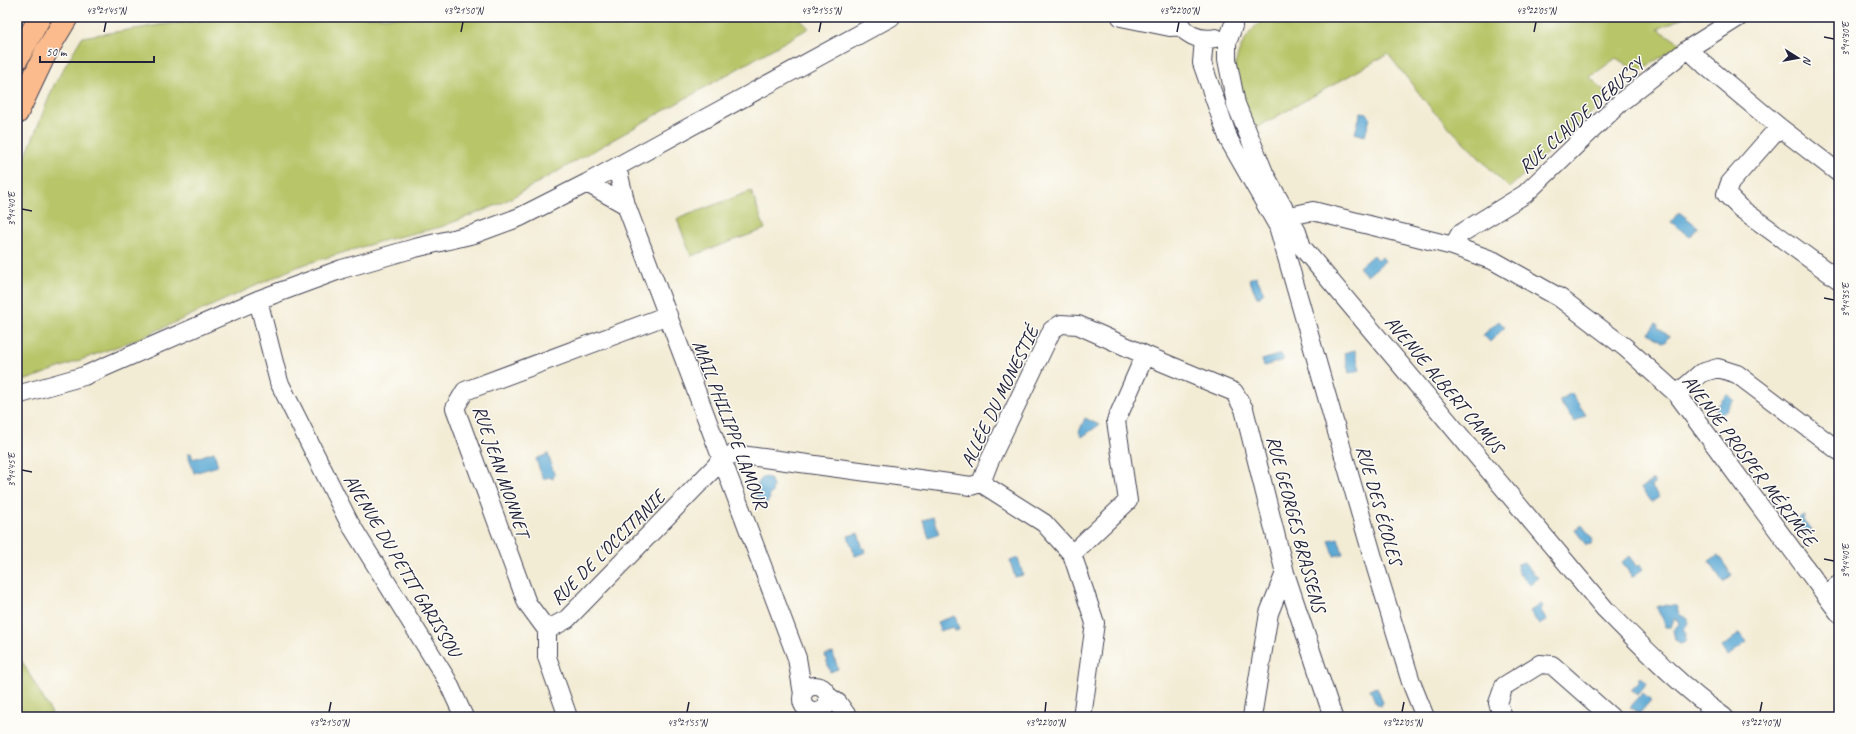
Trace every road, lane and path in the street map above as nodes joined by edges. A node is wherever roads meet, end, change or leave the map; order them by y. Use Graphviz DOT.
graph roads {
  1 [pos="40,17"];
  2 [pos="67,17"];
  3 [pos="891,17"];
  4 [pos="1121,17"];
  5 [pos="1739,17"];
  6 [pos="1235,21"];
  7 [pos="1179,22"];
  8 [pos="1204,40"];
  9 [pos="1688,49"];
  10 [pos="17,59"];
  11 [pos="17,112"];
  12 [pos="1778,127"];
  13 [pos="617,167"];
  14 [pos="1839,173"];
  15 [pos="587,183"];
  16 [pos="626,205"];
  17 [pos="1282,220"];
  18 [pos="1305,239"];
  19 [pos="1453,246"];
  20 [pos="1288,265"];
  21 [pos="1839,280"];
  22 [pos="258,300"];
  23 [pos="1300,303"];
  24 [pos="668,315"];
  25 [pos="1145,355"];
  26 [pos="1187,373"];
  27 [pos="1677,394"];
  28 [pos="17,395"];
  29 [pos="1839,452"];
  30 [pos="721,458"];
  31 [pos="981,483"];
  32 [pos="1072,554"];
  33 [pos="1285,573"];
  34 [pos="1832,589"];
  35 [pos="1839,613"];
  36 [pos="547,630"];
  37 [pos="813,702"];
  38 [pos="846,715"];
  39 [pos="464,717"];
  40 [pos="568,717"];
  41 [pos="795,717"];
  42 [pos="1082,717"];
  43 [pos="1252,717"];
  44 [pos="1333,717"];
  45 [pos="1426,717"];
  46 [pos="1503,717"];
  47 [pos="1610,717"];
  48 [pos="1724,717"];
  1 -- 10 [label="highway"];
  2 -- 11 [label="highway"];
  3 -- 13 [label="street"];
  4 -- 7 [label="street"];
  5 -- 9 [label="street, RUE CLAUDE DEBUSSY"];
  6 -- 8 [label="street"];
  6 -- 17 [label="street, AVENUE ALBERT CAMUS"];
  7 -- 8 [label="street"];
  8 -- 17 [label="street"];
  9 -- 12 [label="street"];
  9 -- 19 [label="street, RUE CLAUDE DEBUSSY"];
  12 -- 14 [label="street"];
  12 -- 21 [label="street"];
  13 -- 15 [label="street"];
  13 -- 16 [label="street, MAIL PHILIPPE LAMOUR"];
  15 -- 16 [label="street"];
  15 -- 22 [label="street"];
  16 -- 24 [label="street, MAIL PHILIPPE LAMOUR"];
  17 -- 18 [label="street, AVENUE ALBERT CAMUS"];
  17 -- 18 [label="street, AVENUE PROSPER MÉRIMÉE"];
  17 -- 20 [label="street, RUE DES ÉCOLES"];
  18 -- 19 [label="street, AVENUE PROSPER MÉRIMÉE"];
  18 -- 20 [label="street, RUE DES ÉCOLES"];
  18 -- 23 [label="street, RUE DES ÉCOLES"];
  18 -- 48 [label="street, AVENUE ALBERT CAMUS"];
  19 -- 27 [label="street, AVENUE PROSPER MÉRIMÉE"];
  20 -- 23 [label="street, RUE DES ÉCOLES"];
  22 -- 28 [label="street"];
  22 -- 39 [label="street, AVENUE DU PETIT GARISSOU"];
  23 -- 45 [label="street, RUE DES ÉCOLES"];
  24 -- 30 [label="street, MAIL PHILIPPE LAMOUR"];
  24 -- 36 [label="street, RUE JEAN MONNET"];
  25 -- 26 [label="street, ALLÉE DU MONESTIÉ"];
  25 -- 31 [label="street, ALLÉE DU MONESTIÉ"];
  25 -- 32 [label="street"];
  26 -- 33 [label="street, RUE GEORGES BRASSENS"];
  27 -- 29 [label="street"];
  27 -- 34 [label="street, AVENUE PROSPER MÉRIMÉE"];
  30 -- 31 [label="street, ALLÉE DU MONESTIÉ"];
  30 -- 36 [label="street, RUE DE L'OCCITANIE"];
  30 -- 37 [label="street, MAIL PHILIPPE LAMOUR"];
  31 -- 32 [label="street"];
  32 -- 42 [label="street"];
  33 -- 43 [label="street"];
  33 -- 44 [label="street, RUE GEORGES BRASSENS"];
  34 -- 35 [label="street, AVENUE PROSPER MÉRIMÉE"];
  36 -- 40 [label="street, RUE DE L'OCCITANIE"];
  37 -- 38 [label="street"];
  37 -- 41 [label="street"];
  46 -- 47 [label="street"];
}
